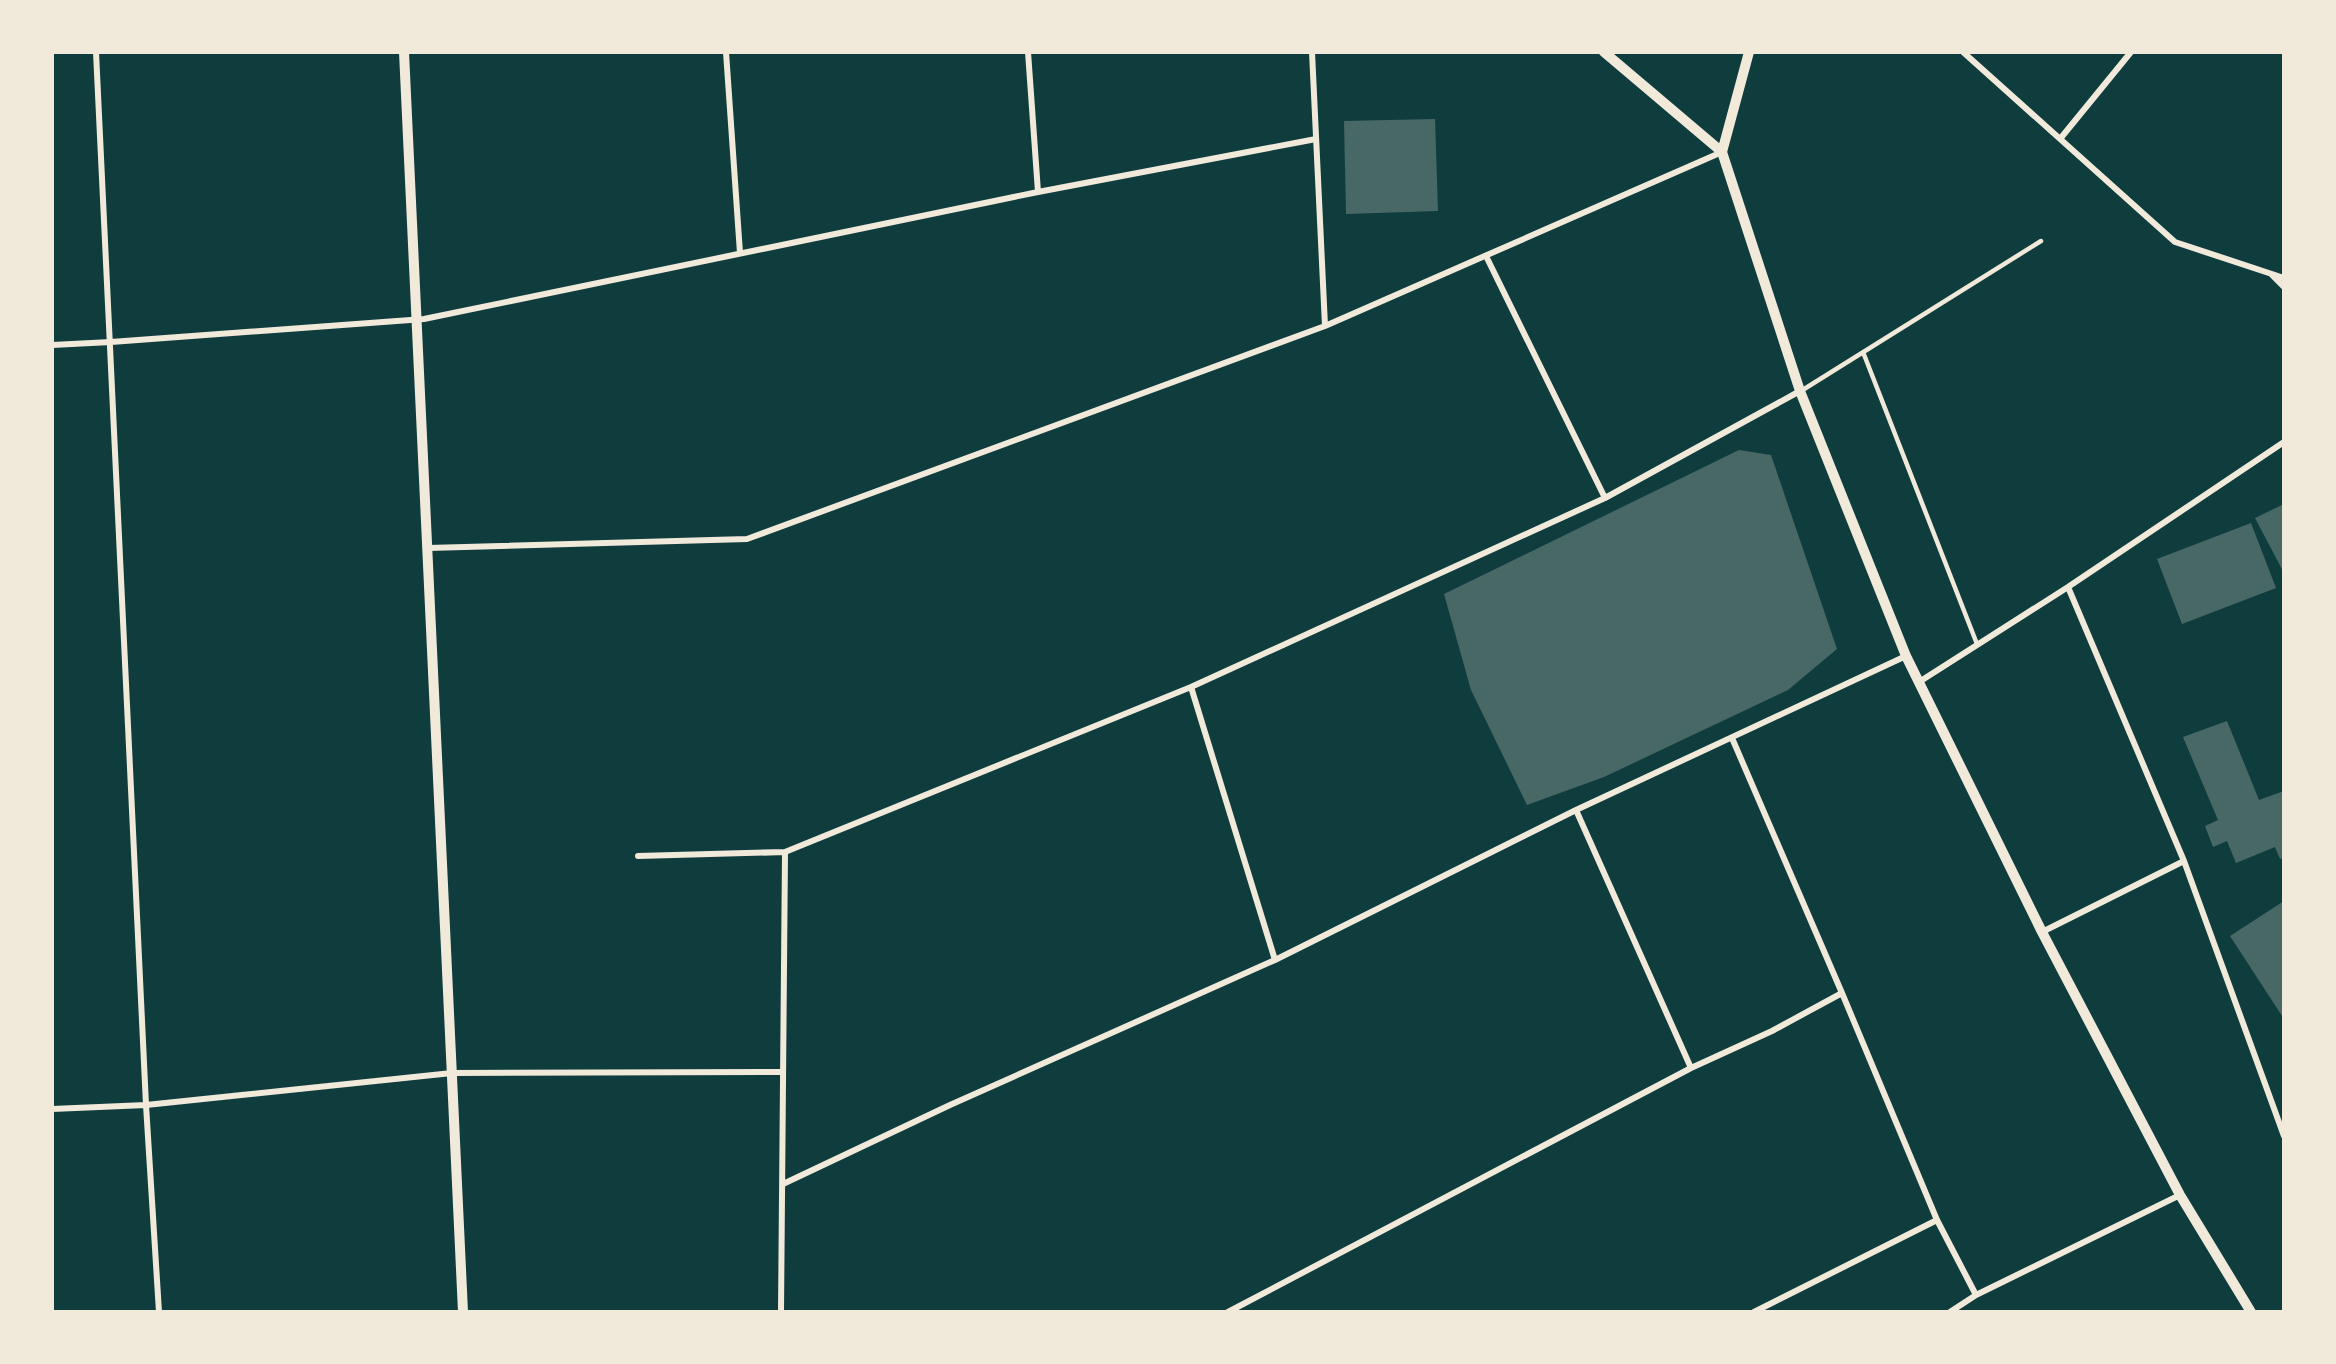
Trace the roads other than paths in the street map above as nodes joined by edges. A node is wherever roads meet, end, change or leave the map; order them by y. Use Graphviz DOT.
graph roads {
  1 [pos="96,52"];
  2 [pos="404,52"];
  3 [pos="726,52"];
  4 [pos="1028,52"];
  5 [pos="1312,52"];
  6 [pos="1604,52"];
  7 [pos="1749,52"];
  8 [pos="1963,52"];
  9 [pos="2131,52"];
  10 [pos="1316,139"];
  11 [pos="2060,139"];
  12 [pos="1722,152"];
  13 [pos="1038,192"];
  14 [pos="2041,241"];
  15 [pos="740,253"];
  16 [pos="1486,256"];
  17 [pos="2272,274"];
  18 [pos="2283,278"];
  19 [pos="2283,287"];
  20 [pos="420,319"];
  21 [pos="1325,326"];
  22 [pos="111,342"];
  23 [pos="52,345"];
  24 [pos="1863,352"];
  25 [pos="1800,391"];
  26 [pos="2283,442"];
  27 [pos="1605,498"];
  28 [pos="428,548"];
  29 [pos="2068,587"];
  30 [pos="1977,644"];
  31 [pos="1906,656"];
  32 [pos="1919,681"];
  33 [pos="1191,687"];
  34 [pos="1732,738"];
  35 [pos="1576,810"];
  36 [pos="785,852"];
  37 [pos="638,856"];
  38 [pos="2184,861"];
  39 [pos="2042,932"];
  40 [pos="1275,960"];
  41 [pos="1842,993"];
  42 [pos="1691,1068"];
  43 [pos="782,1072"];
  44 [pos="452,1073"];
  45 [pos="146,1105"];
  46 [pos="52,1109"];
  47 [pos="2283,1136"];
  48 [pos="783,1184"];
  49 [pos="2180,1195"];
  50 [pos="1937,1220"];
  51 [pos="1976,1295"];
  52 [pos="159,1311"];
  53 [pos="463,1311"];
  54 [pos="781,1311"];
  55 [pos="1228,1311"];
  56 [pos="1754,1311"];
  57 [pos="1950,1311"];
  58 [pos="2251,1311"];
  1 -- 22 [label="street"];
  2 -- 20 [label="street"];
  3 -- 15 [label="street"];
  4 -- 13 [label="street"];
  5 -- 10 [label="street"];
  6 -- 12 [label="street"];
  7 -- 12 [label="street"];
  8 -- 11 [label="street"];
  9 -- 11 [label="street"];
  10 -- 13 [label="street"];
  10 -- 21 [label="street"];
  11 -- 17 [label="street"];
  12 -- 16 [label="street"];
  12 -- 25 [label="street"];
  13 -- 15 [label="street"];
  14 -- 24 [label="lane"];
  15 -- 20 [label="street"];
  16 -- 21 [label="street"];
  16 -- 27 [label="street"];
  17 -- 18 [label="street"];
  17 -- 19 [label="street"];
  20 -- 22 [label="street"];
  20 -- 28 [label="street"];
  21 -- 28 [label="street"];
  22 -- 23 [label="street"];
  22 -- 45 [label="street"];
  24 -- 25 [label="lane"];
  24 -- 30 [label="lane"];
  25 -- 27 [label="street"];
  25 -- 31 [label="street"];
  26 -- 29 [label="street"];
  27 -- 33 [label="street"];
  28 -- 44 [label="street"];
  29 -- 30 [label="street"];
  29 -- 38 [label="street"];
  30 -- 32 [label="street"];
  31 -- 32 [label="street"];
  31 -- 34 [label="street"];
  32 -- 39 [label="street"];
  33 -- 36 [label="street"];
  33 -- 40 [label="street"];
  34 -- 35 [label="street"];
  34 -- 41 [label="street"];
  35 -- 40 [label="street"];
  35 -- 42 [label="street"];
  36 -- 37 [label="street"];
  36 -- 43 [label="street"];
  38 -- 39 [label="street"];
  38 -- 47 [label="street"];
  39 -- 49 [label="street"];
  40 -- 48 [label="street"];
  41 -- 42 [label="street"];
  41 -- 50 [label="street"];
  42 -- 55 [label="street"];
  43 -- 44 [label="street"];
  43 -- 48 [label="street"];
  44 -- 45 [label="street"];
  44 -- 53 [label="street"];
  45 -- 46 [label="street"];
  45 -- 52 [label="street"];
  48 -- 54 [label="street"];
  49 -- 51 [label="street"];
  49 -- 58 [label="street"];
  50 -- 51 [label="street"];
  50 -- 56 [label="street"];
  51 -- 57 [label="street"];
}
